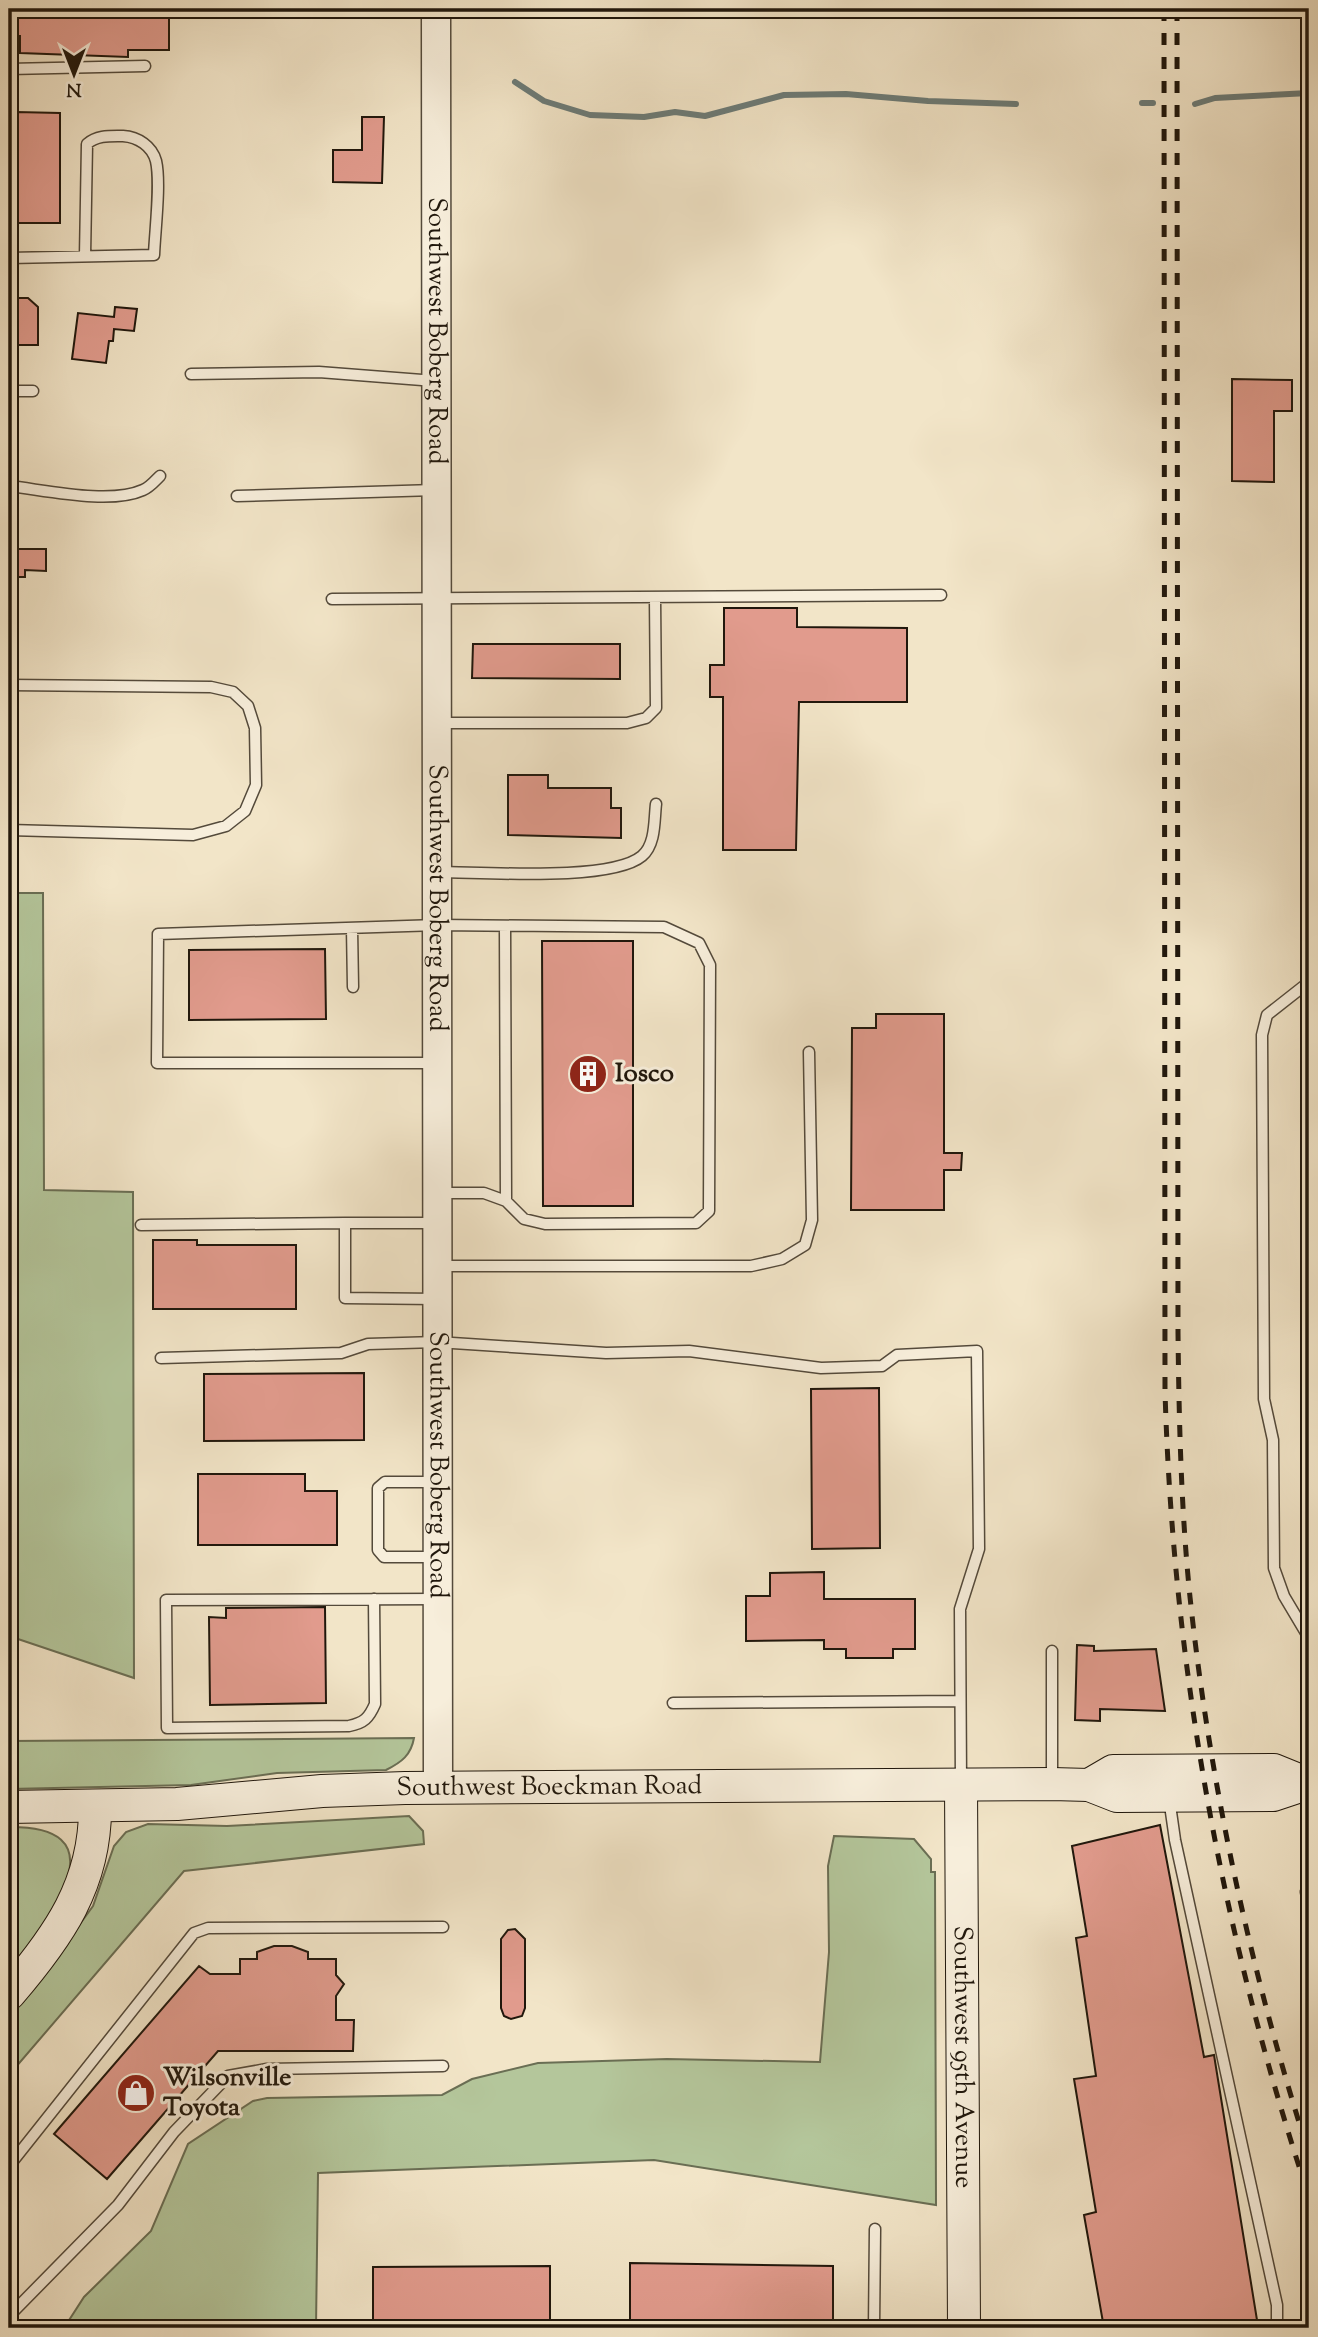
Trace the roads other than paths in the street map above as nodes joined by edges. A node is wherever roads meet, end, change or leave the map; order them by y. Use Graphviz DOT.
graph roads {
  1 [pos="436,9"];
  2 [pos="145,66"];
  3 [pos="9,69"];
  4 [pos="85,256"];
  5 [pos="9,258"];
  6 [pos="191,374"];
  7 [pos="438,381"];
  8 [pos="9,391"];
  9 [pos="33,391"];
  10 [pos="160,476"];
  11 [pos="9,486"];
  12 [pos="438,490"];
  13 [pos="237,496"];
  14 [pos="941,595"];
  15 [pos="655,598"];
  16 [pos="332,599"];
  17 [pos="438,600"];
  18 [pos="9,685"];
  19 [pos="438,723"];
  20 [pos="656,804"];
  21 [pos="9,830"];
  22 [pos="438,872"];
  23 [pos="438,925"];
  24 [pos="505,926"];
  25 [pos="352,928"];
  26 [pos="1309,982"];
  27 [pos="353,987"];
  28 [pos="810,1052"];
  29 [pos="438,1063"];
  30 [pos="437,1193"];
  31 [pos="506,1200"];
  32 [pos="345,1223"];
  33 [pos="437,1223"];
  34 [pos="141,1225"];
  35 [pos="437,1266"];
  36 [pos="437,1298"];
  37 [pos="437,1342"];
  38 [pos="161,1358"];
  39 [pos="437,1482"];
  40 [pos="438,1558"];
  41 [pos="374,1599"];
  42 [pos="438,1599"];
  43 [pos="1309,1638"];
  44 [pos="1052,1651"];
  45 [pos="960,1701"];
  46 [pos="673,1703"];
  47 [pos="1308,1783"];
  48 [pos="961,1784"];
  49 [pos="1052,1784"];
  50 [pos="1089,1785"];
  51 [pos="438,1788"];
  52 [pos="1169,1795"];
  53 [pos="95,1806"];
  54 [pos="9,1807"];
  55 [pos="1309,1889"];
  56 [pos="1309,1907"];
  57 [pos="443,1927"];
  58 [pos="9,1994"];
  59 [pos="443,2066"];
  60 [pos="9,2166"];
  61 [pos="875,2229"];
  62 [pos="9,2316"];
  63 [pos="874,2328"];
  64 [pos="964,2328"];
  65 [pos="1277,2328"];
  1 -- 7 [label="street, Southwest Boberg Road"];
  2 -- 3 [label="lane"];
  4 -- 4 [label="lane"];
  4 -- 5 [label="lane"];
  6 -- 7 [label="lane"];
  7 -- 12 [label="street, Southwest Boberg Road"];
  8 -- 9 [label="lane"];
  10 -- 11 [label="lane"];
  12 -- 13 [label="lane"];
  12 -- 17 [label="street, Southwest Boberg Road"];
  14 -- 15 [label="lane"];
  15 -- 17 [label="lane"];
  15 -- 19 [label="lane"];
  16 -- 17 [label="lane"];
  17 -- 19 [label="street, Southwest Boberg Road"];
  18 -- 21 [label="lane"];
  19 -- 22 [label="street, Southwest Boberg Road"];
  20 -- 22 [label="lane"];
  22 -- 23 [label="street, Southwest Boberg Road"];
  23 -- 24 [label="lane"];
  23 -- 25 [label="lane"];
  23 -- 29 [label="street, Southwest Boberg Road"];
  24 -- 31 [label="lane"];
  24 -- 31 [label="lane"];
  25 -- 27 [label="lane"];
  25 -- 29 [label="lane"];
  26 -- 43 [label="lane"];
  28 -- 35 [label="lane"];
  29 -- 30 [label="street, Southwest Boberg Road"];
  30 -- 31 [label="lane"];
  30 -- 33 [label="street, Southwest Boberg Road"];
  32 -- 33 [label="lane"];
  32 -- 34 [label="lane"];
  32 -- 36 [label="lane"];
  33 -- 35 [label="street, Southwest Boberg Road"];
  35 -- 36 [label="street, Southwest Boberg Road"];
  36 -- 37 [label="street, Southwest Boberg Road"];
  37 -- 38 [label="lane"];
  37 -- 39 [label="street, Southwest Boberg Road"];
  37 -- 45 [label="lane"];
  39 -- 40 [label="street, Southwest Boberg Road"];
  39 -- 40 [label="lane"];
  40 -- 42 [label="street, Southwest Boberg Road"];
  41 -- 41 [label="lane"];
  41 -- 42 [label="lane"];
  42 -- 51 [label="street, Southwest Boberg Road"];
  44 -- 49 [label="lane"];
  45 -- 46 [label="lane"];
  45 -- 48 [label="lane"];
  47 -- 50 [label="main road, Southwest Boeckman Road"];
  47 -- 52 [label="main road, Southwest Boeckman Road"];
  48 -- 49 [label="main road, Southwest Boeckman Road"];
  48 -- 51 [label="main road, Southwest Boeckman Road"];
  48 -- 64 [label="main road, Southwest 95th Avenue"];
  49 -- 50 [label="main road, Southwest Boeckman Road"];
  50 -- 52 [label="main road, Southwest Boeckman Road"];
  51 -- 53 [label="main road, Southwest Boeckman Road"];
  52 -- 65 [label="lane"];
  53 -- 54 [label="main road, Southwest Boeckman Road"];
  53 -- 58 [label="main road"];
  55 -- 56 [label="lane"];
  57 -- 60 [label="lane"];
  59 -- 62 [label="lane"];
  61 -- 63 [label="lane"];
}
